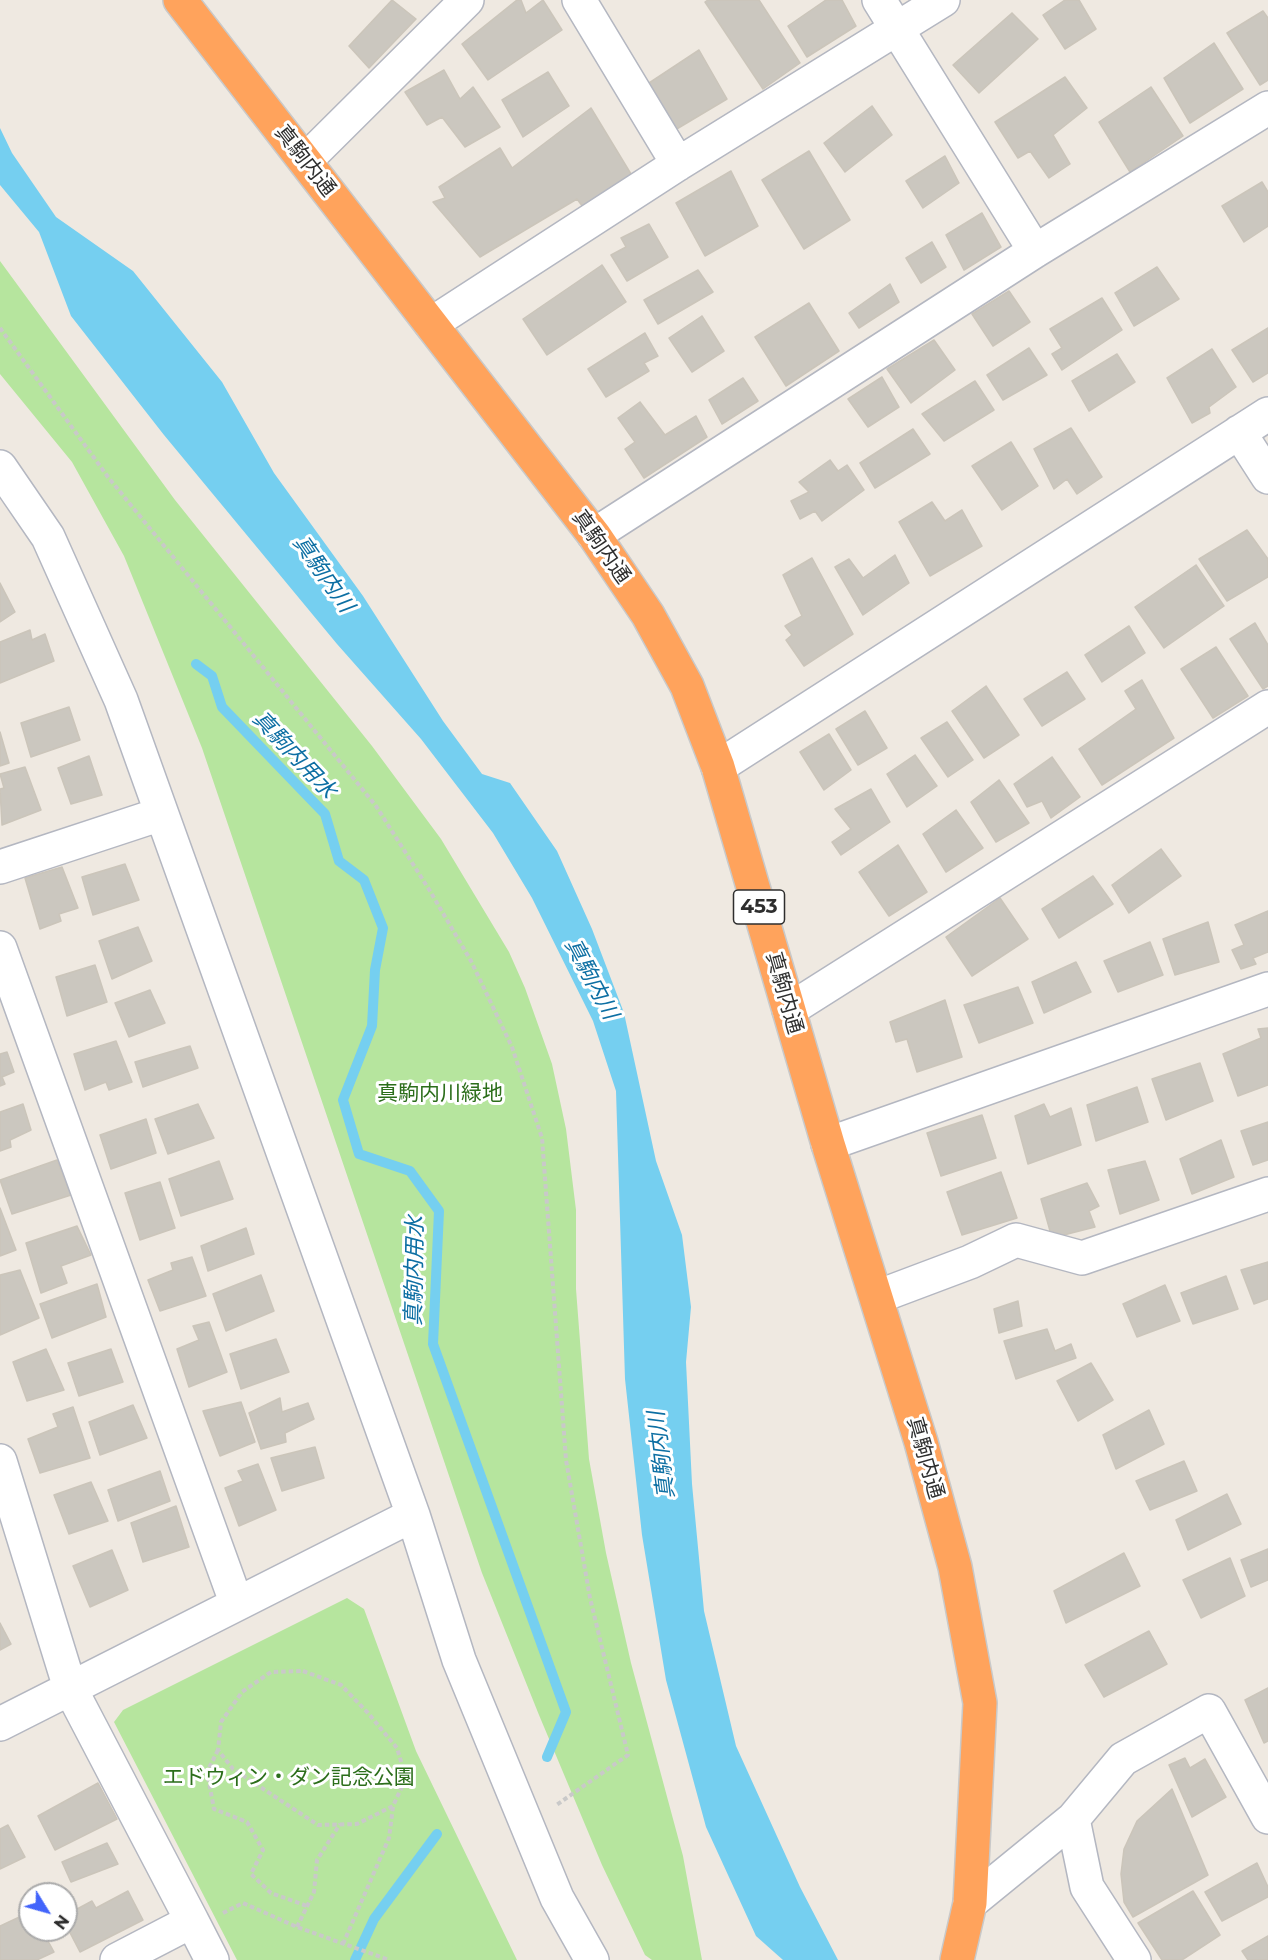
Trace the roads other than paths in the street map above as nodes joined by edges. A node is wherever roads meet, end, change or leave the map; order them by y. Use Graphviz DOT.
graph roads {
  1 [pos="180,0"];
  2 [pos="467,0"];
  3 [pos="579,0"];
  4 [pos="879,0"];
  5 [pos="943,0"];
  6 [pos="898,29"];
  7 [pos="1268,108"];
  8 [pos="306,161"];
  9 [pos="678,164"];
  10 [pos="1035,251"];
  11 [pos="431,324"];
  12 [pos="1268,414"];
  13 [pos="1239,432"];
  14 [pos="0,467"];
  15 [pos="1268,477"];
  16 [pos="594,535"];
  17 [pos="1268,707"];
  18 [pos="718,767"];
  19 [pos="161,813"];
  20 [pos="0,867"];
  21 [pos="0,948"];
  22 [pos="1268,989"];
  23 [pos="789,1010"];
  24 [pos="828,1144"];
  25 [pos="1268,1194"];
  26 [pos="877,1297"];
  27 [pos="0,1461"];
  28 [pos="413,1515"];
  29 [pos="236,1602"];
  30 [pos="70,1688"];
  31 [pos="0,1724"];
  32 [pos="1268,1817"];
  33 [pos="1073,1820"];
  34 [pos="970,1904"];
  35 [pos="194,1924"];
  36 [pos="117,1960"];
  37 [pos="212,1960"];
  38 [pos="592,1960"];
  39 [pos="957,1960"];
  40 [pos="1134,1960"];
  1 -- 8 [label="highway, 真駒内通 / 453"];
  2 -- 8 [label="street"];
  3 -- 9 [label="street"];
  4 -- 6 [label="street"];
  5 -- 6 [label="street"];
  6 -- 9 [label="street"];
  6 -- 10 [label="street"];
  7 -- 10 [label="street"];
  8 -- 11 [label="highway, 真駒内通 / 453"];
  9 -- 11 [label="street"];
  10 -- 16 [label="street"];
  11 -- 16 [label="highway, 真駒内通 / 453"];
  12 -- 13 [label="street"];
  13 -- 15 [label="street"];
  13 -- 18 [label="street"];
  14 -- 19 [label="street"];
  16 -- 18 [label="highway, 真駒内通 / 453"];
  17 -- 23 [label="street"];
  18 -- 23 [label="highway, 真駒内通 / 453"];
  19 -- 20 [label="street"];
  19 -- 28 [label="street"];
  21 -- 29 [label="street"];
  22 -- 24 [label="street"];
  23 -- 24 [label="highway, 真駒内通 / 453"];
  24 -- 26 [label="highway, 真駒内通 / 453"];
  25 -- 26 [label="street"];
  26 -- 34 [label="highway, 真駒内通 / 453"];
  27 -- 30 [label="street"];
  28 -- 29 [label="street"];
  28 -- 38 [label="street"];
  29 -- 30 [label="street"];
  30 -- 31 [label="street"];
  30 -- 35 [label="street"];
  32 -- 33 [label="street"];
  33 -- 34 [label="street"];
  33 -- 40 [label="street"];
  34 -- 39 [label="highway, 真駒内通 / 453"];
  35 -- 36 [label="street"];
  35 -- 37 [label="street"];
}
